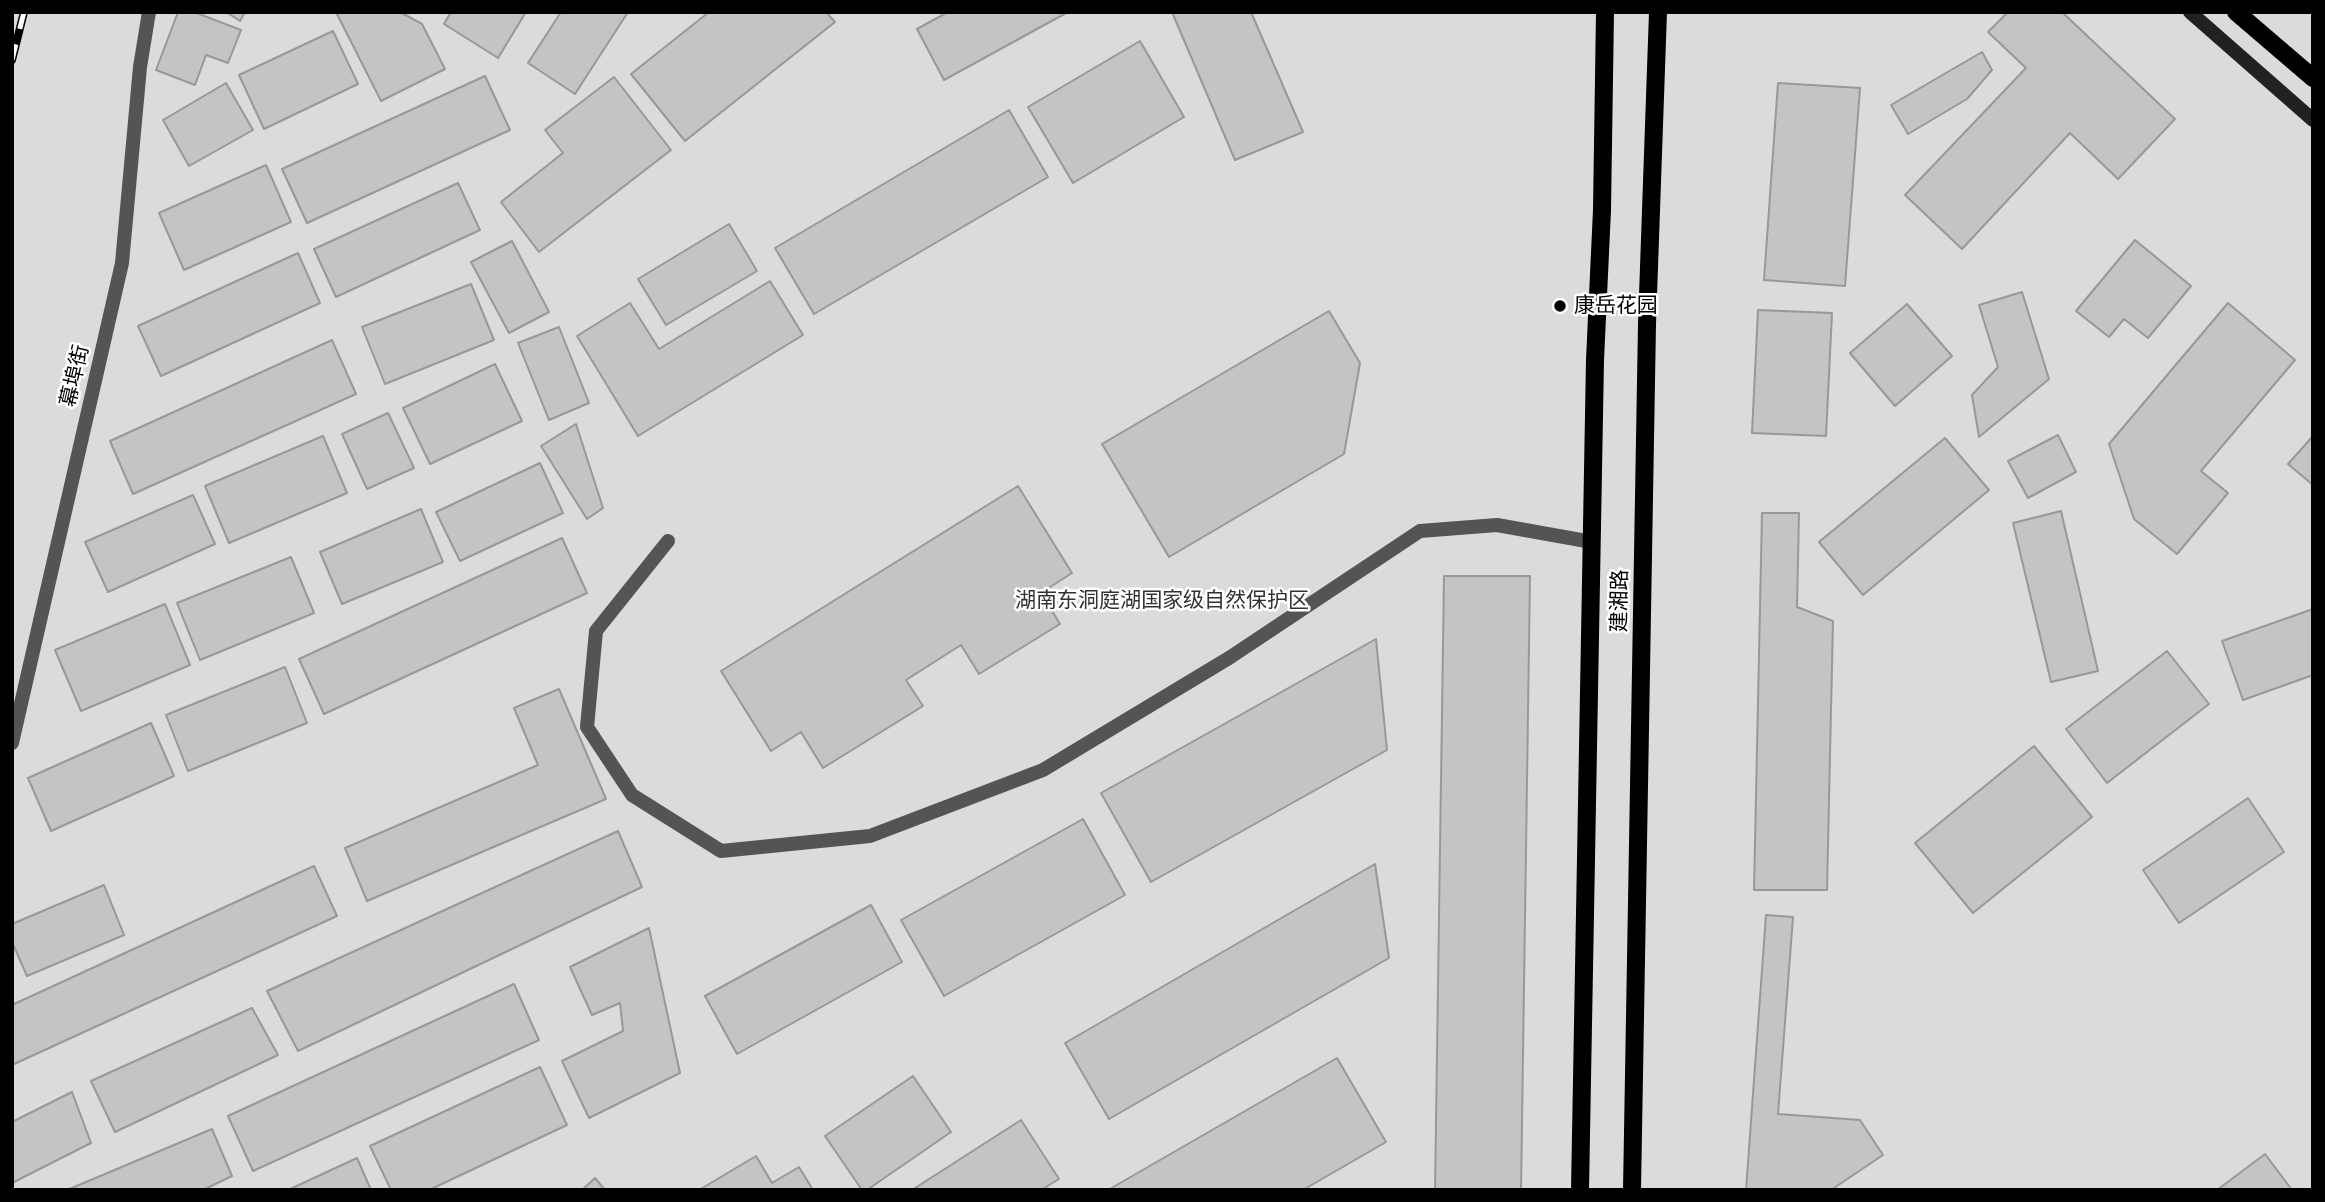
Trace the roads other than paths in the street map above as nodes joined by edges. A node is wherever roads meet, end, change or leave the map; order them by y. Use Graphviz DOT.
graph roads {
  1 [pos="149,12"];
  2 [pos="1605,12"];
  3 [pos="1658,12"];
  4 [pos="2190,12"];
  5 [pos="2236,12"];
  6 [pos="2313,78"];
  7 [pos="2313,120"];
  8 [pos="668,541"];
  9 [pos="1592,542"];
  10 [pos="12,743"];
  11 [pos="1580,1190"];
  12 [pos="1632,1190"];
  1 -- 10 [label="street, 幕埠街"];
  2 -- 9 [label="main road, 建湘路"];
  3 -- 12 [label="main road, 建湘路"];
  4 -- 7 [label="street"];
  5 -- 6 [label="main road"];
  8 -- 9 [label="street"];
  9 -- 11 [label="main road, 建湘路"];
}
